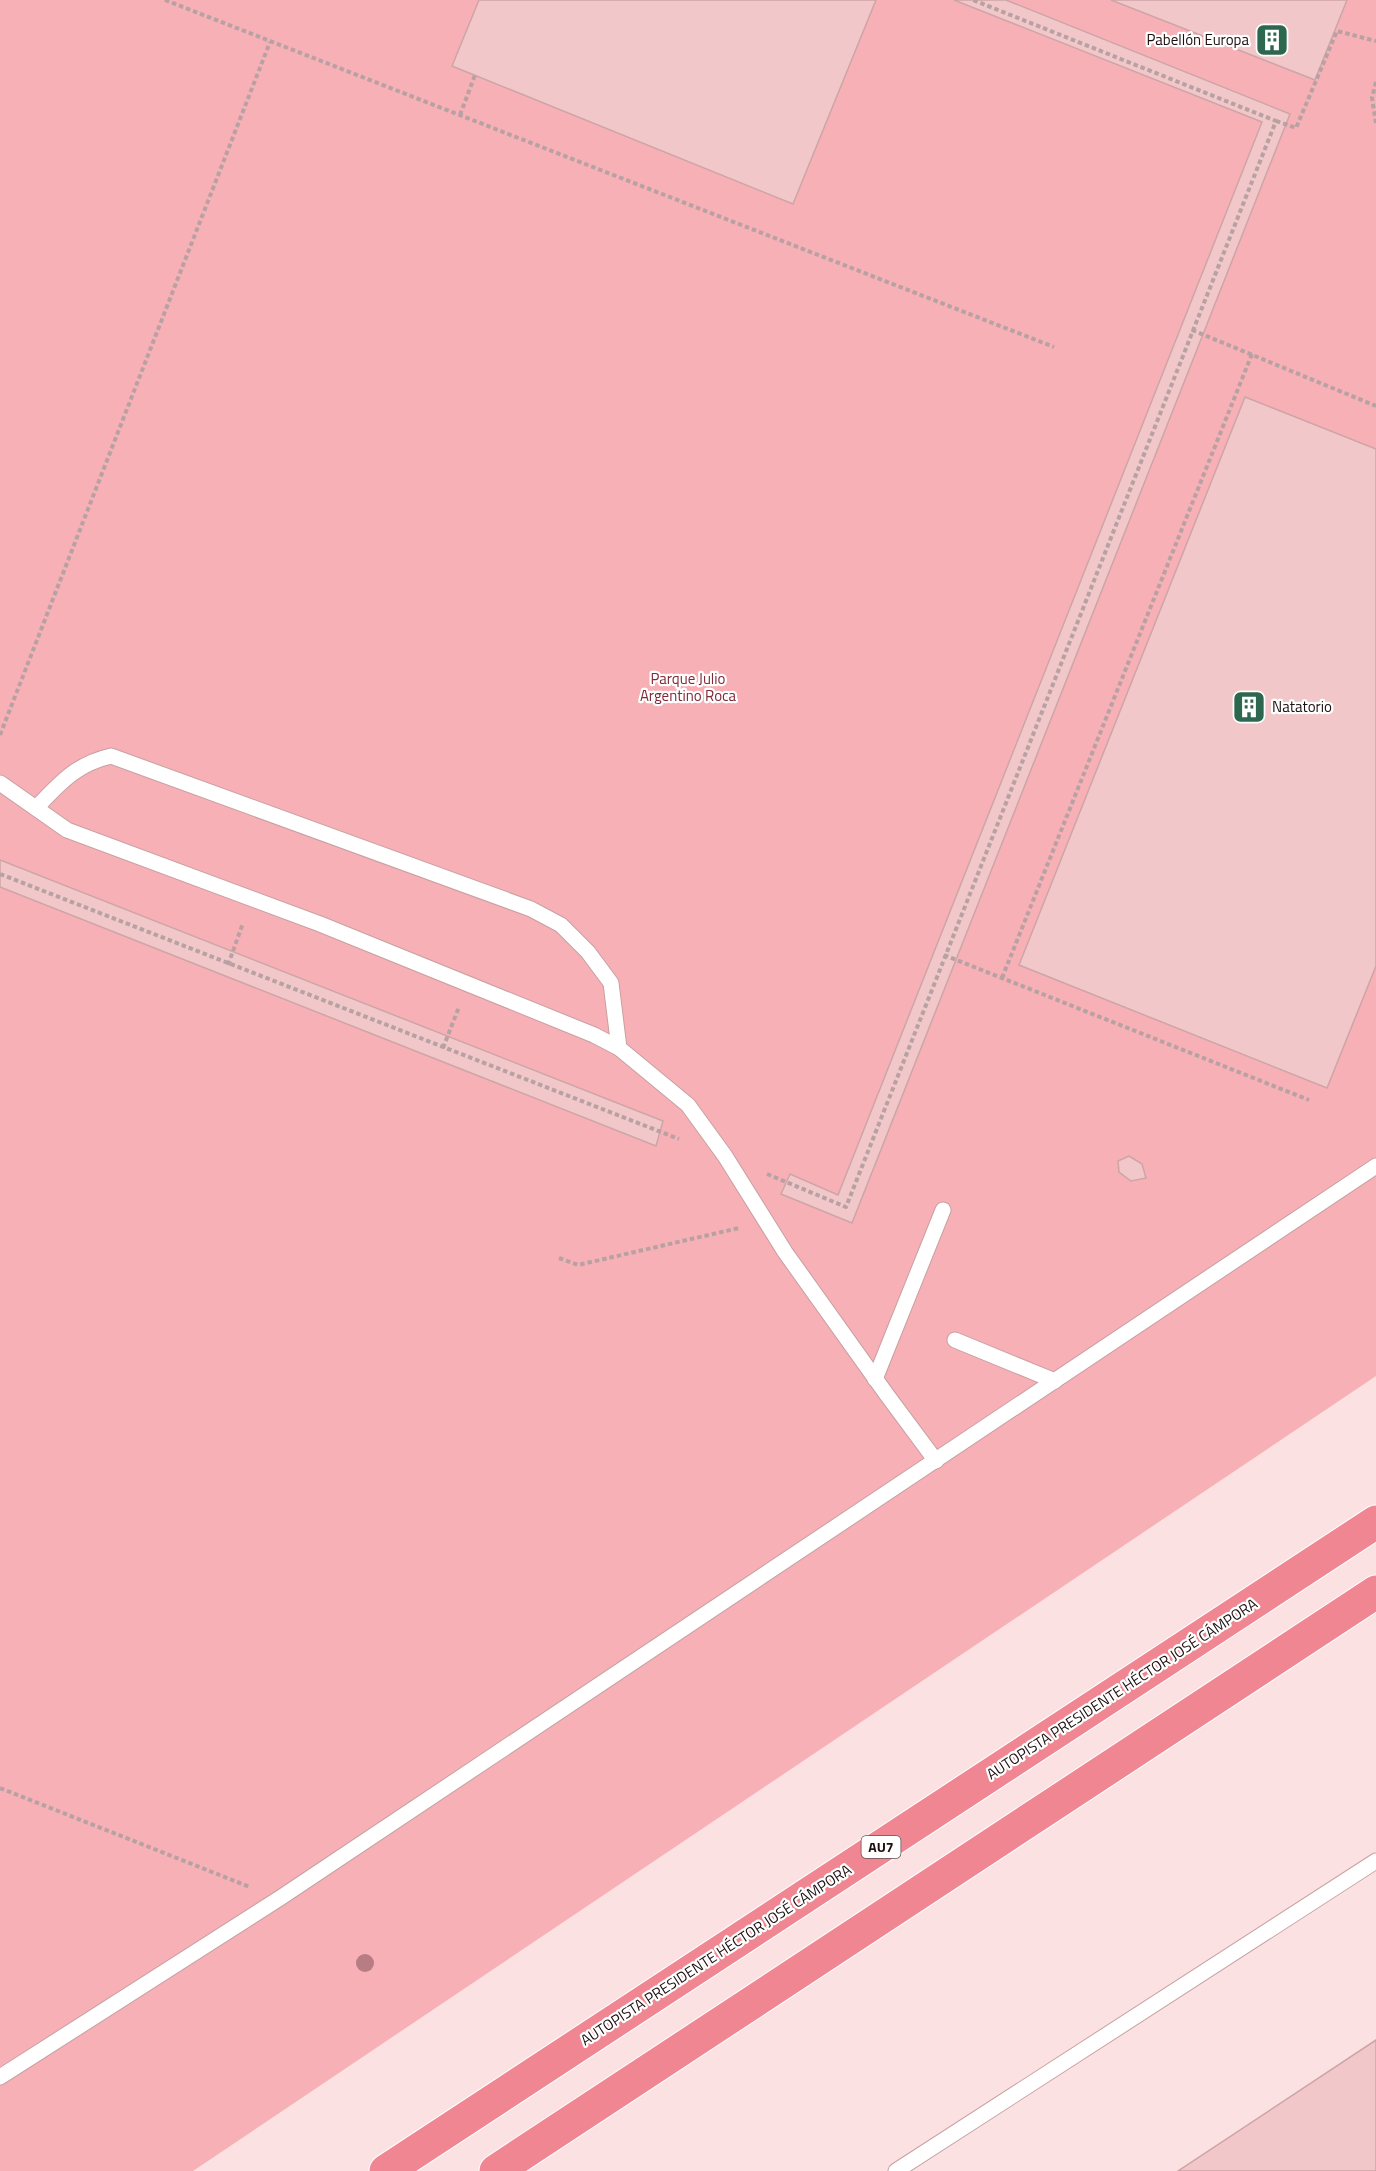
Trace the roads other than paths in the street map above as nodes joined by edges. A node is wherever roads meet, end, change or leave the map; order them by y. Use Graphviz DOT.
graph roads {
  1 [pos="0,783"];
  2 [pos="36,808"];
  3 [pos="619,1048"];
  4 [pos="1376,1166"];
  5 [pos="943,1210"];
  6 [pos="955,1340"];
  7 [pos="875,1379"];
  8 [pos="1055,1381"];
  9 [pos="936,1461"];
  10 [pos="1376,1522"];
  11 [pos="1376,1592"];
  12 [pos="1376,1861"];
  13 [pos="0,2077"];
  14 [pos="386,2171"];
  15 [pos="496,2171"];
  16 [pos="896,2171"];
  1 -- 2 [label="lane"];
  2 -- 3 [label="lane"];
  2 -- 3 [label="lane"];
  3 -- 7 [label="lane"];
  4 -- 8 [label="lane"];
  5 -- 7 [label="lane"];
  6 -- 8 [label="lane"];
  7 -- 9 [label="lane"];
  8 -- 9 [label="lane"];
  9 -- 13 [label="lane"];
  10 -- 14 [label="highway, AUTOPISTA PRESIDENTE HÉCTOR JOSÉ CÁMPORA / AU7"];
  11 -- 15 [label="highway"];
  12 -- 16 [label="lane"];
}
